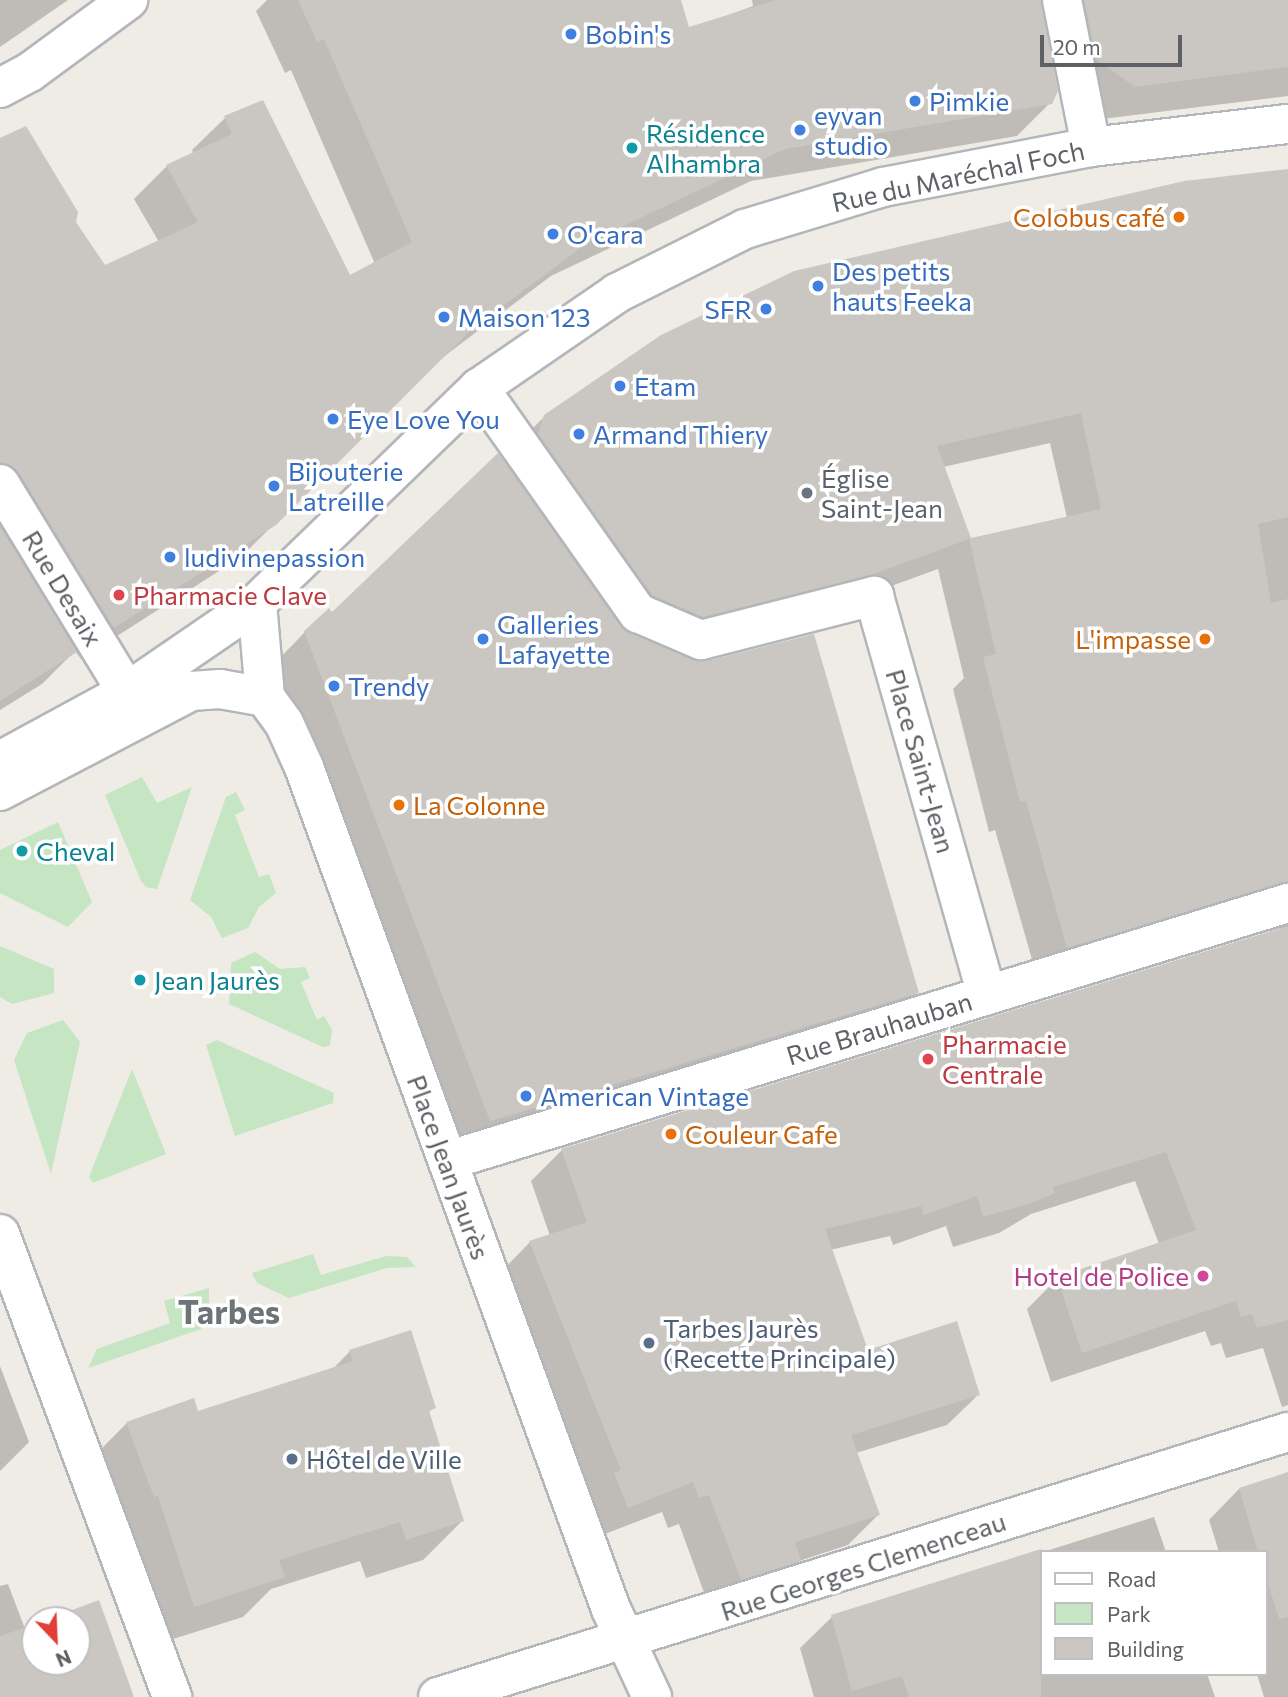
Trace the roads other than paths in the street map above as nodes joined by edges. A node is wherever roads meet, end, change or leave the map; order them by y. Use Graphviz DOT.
graph roads {
  1 [pos="128,0"];
  2 [pos="1062,0"];
  3 [pos="0,88"];
  4 [pos="1288,124"];
  5 [pos="1091,147"];
  6 [pos="479,388"];
  7 [pos="0,484"];
  8 [pos="257,603"];
  9 [pos="127,692"];
  10 [pos="265,697"];
  11 [pos="0,761"];
  12 [pos="0,790"];
  13 [pos="1288,903"];
  14 [pos="987,995"];
  15 [pos="469,1154"];
  16 [pos="0,1234"];
  17 [pos="11,1293"];
  18 [pos="1288,1432"];
  19 [pos="629,1640"];
  20 [pos="172,1697"];
  21 [pos="438,1697"];
  22 [pos="652,1697"];
  1 -- 3 [label="street"];
  2 -- 5 [label="street"];
  4 -- 5 [label="street, Rue du Maréchal Foch"];
  5 -- 6 [label="street, Rue du Maréchal Foch"];
  6 -- 8 [label="street, Rue du Maréchal Foch"];
  6 -- 14 [label="street, Place Saint-Jean"];
  7 -- 9 [label="street, Rue Desaix"];
  8 -- 9 [label="street, Rue du Maréchal Foch"];
  8 -- 10 [label="street"];
  9 -- 11 [label="street, Rue du Maréchal Foch"];
  10 -- 12 [label="street"];
  10 -- 19 [label="street, Place Jean Jaurès"];
  13 -- 14 [label="street, Rue Brauhauban"];
  14 -- 15 [label="street, Rue Brauhauban"];
  16 -- 17 [label="street"];
  17 -- 20 [label="street"];
  18 -- 19 [label="street, Rue Georges Clemenceau"];
  19 -- 21 [label="street, Rue Georges Clemenceau"];
  19 -- 22 [label="street, Place Jean Jaurès"];
}
